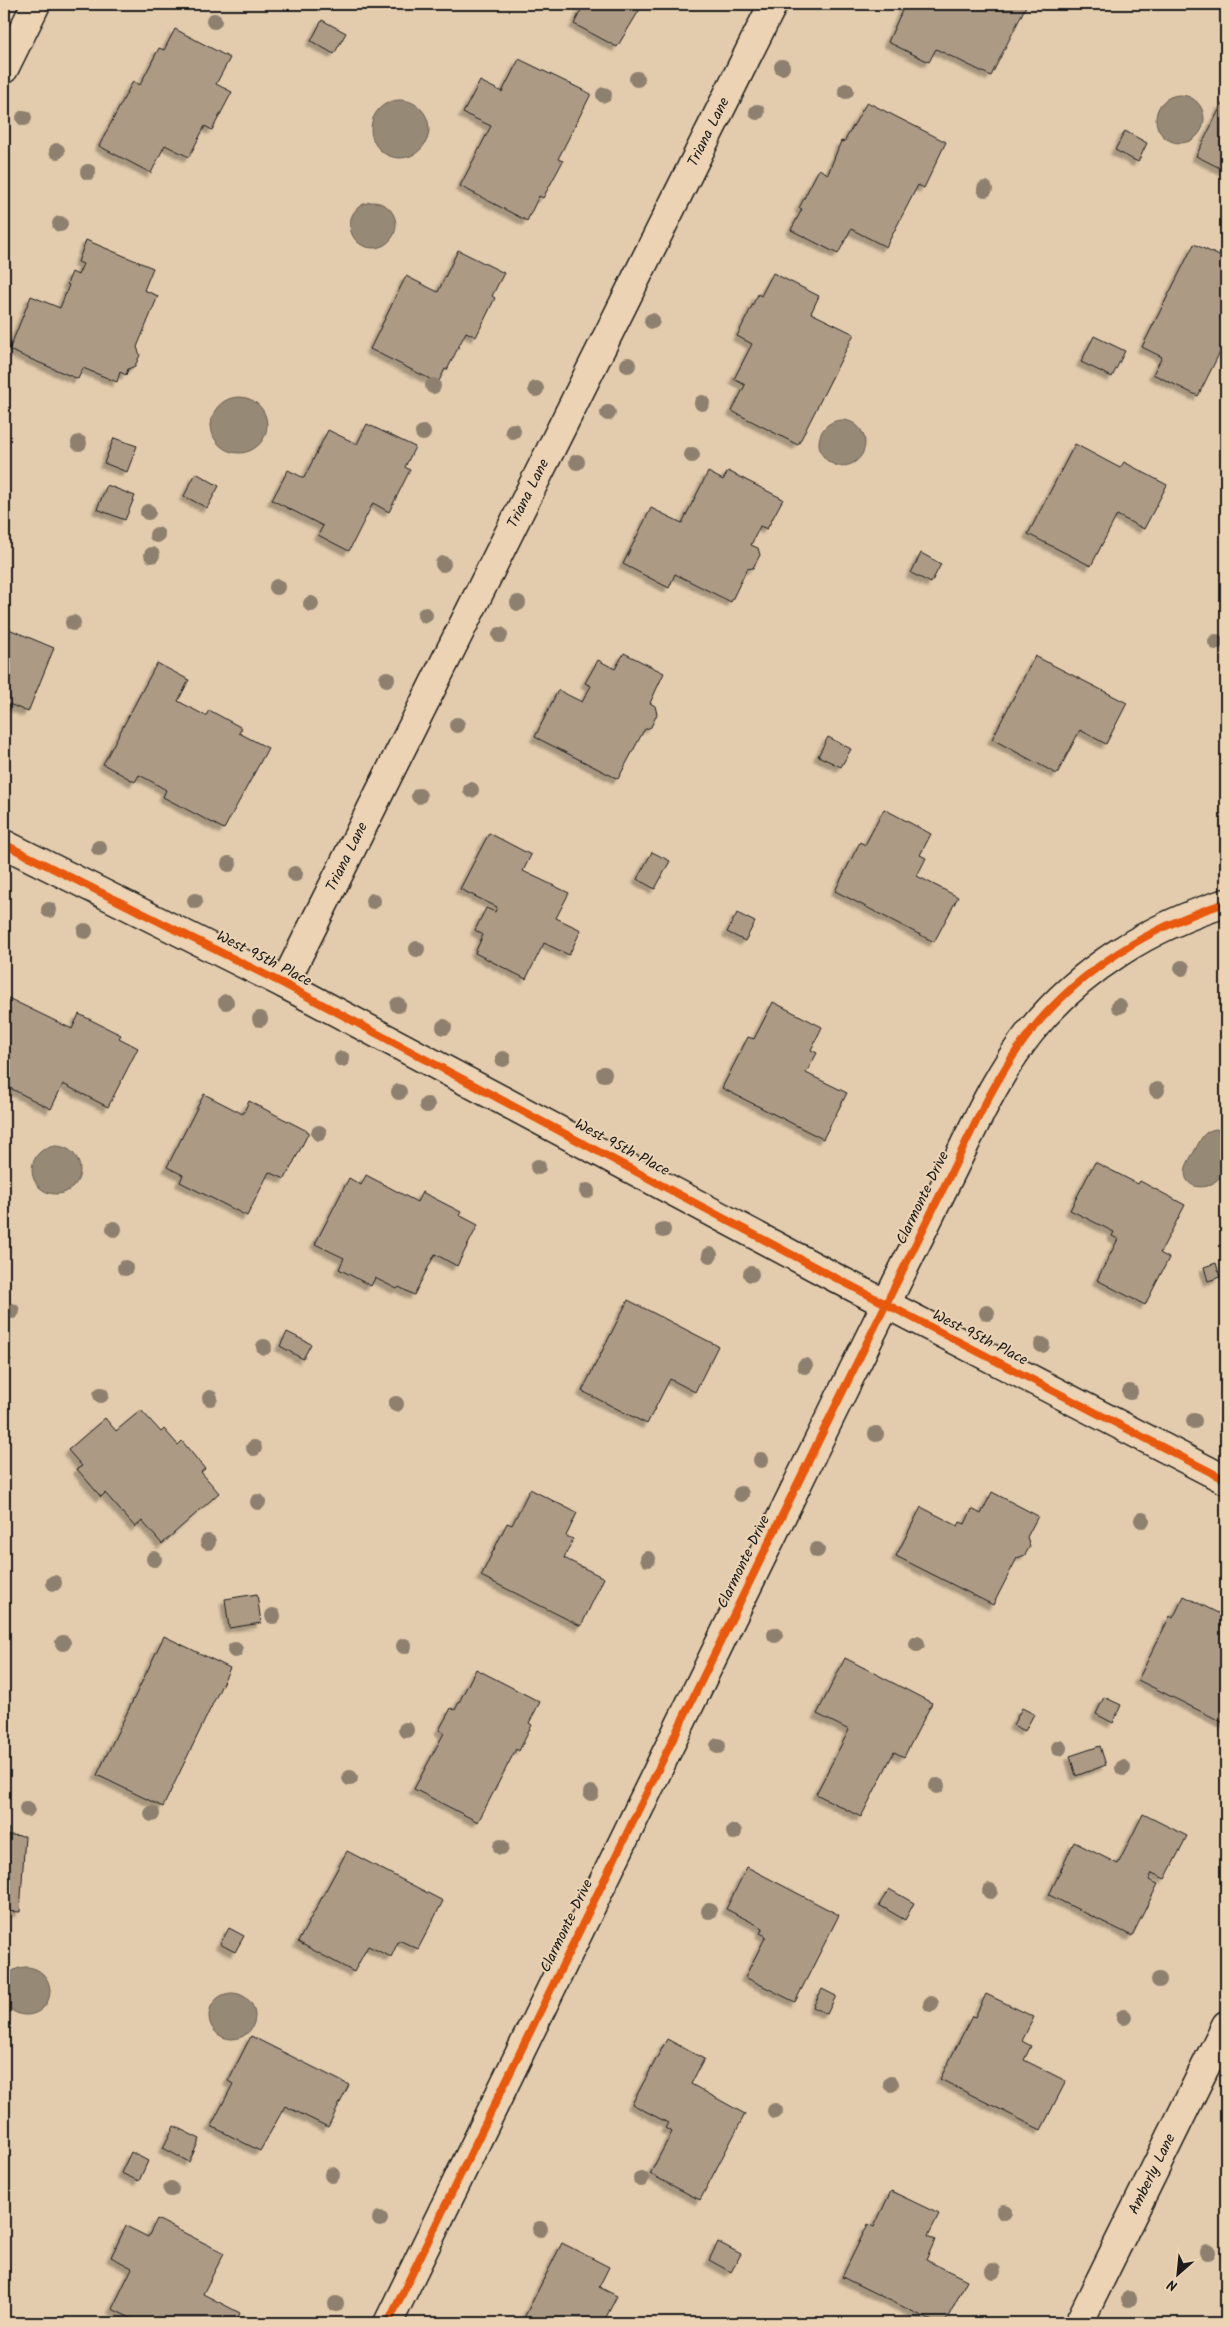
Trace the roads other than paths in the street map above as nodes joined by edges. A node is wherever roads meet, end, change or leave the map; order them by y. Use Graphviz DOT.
graph roads {
  1 [pos="36,4"];
  2 [pos="773,4"];
  3 [pos="4,69"];
  4 [pos="4,844"];
  5 [pos="1226,903"];
  6 [pos="284,984"];
  7 [pos="886,1304"];
  8 [pos="1226,1480"];
  9 [pos="1226,2025"];
  10 [pos="388,2323"];
  11 [pos="1079,2323"];
  1 -- 3 [label="street"];
  2 -- 6 [label="street, Triana Lane"];
  4 -- 6 [label="street, West 95th Place"];
  5 -- 7 [label="street, Clarmonte Drive"];
  6 -- 7 [label="street, West 95th Place"];
  7 -- 8 [label="street, West 95th Place"];
  7 -- 10 [label="street, Clarmonte Drive"];
  9 -- 11 [label="street, Amberly Lane"];
}
